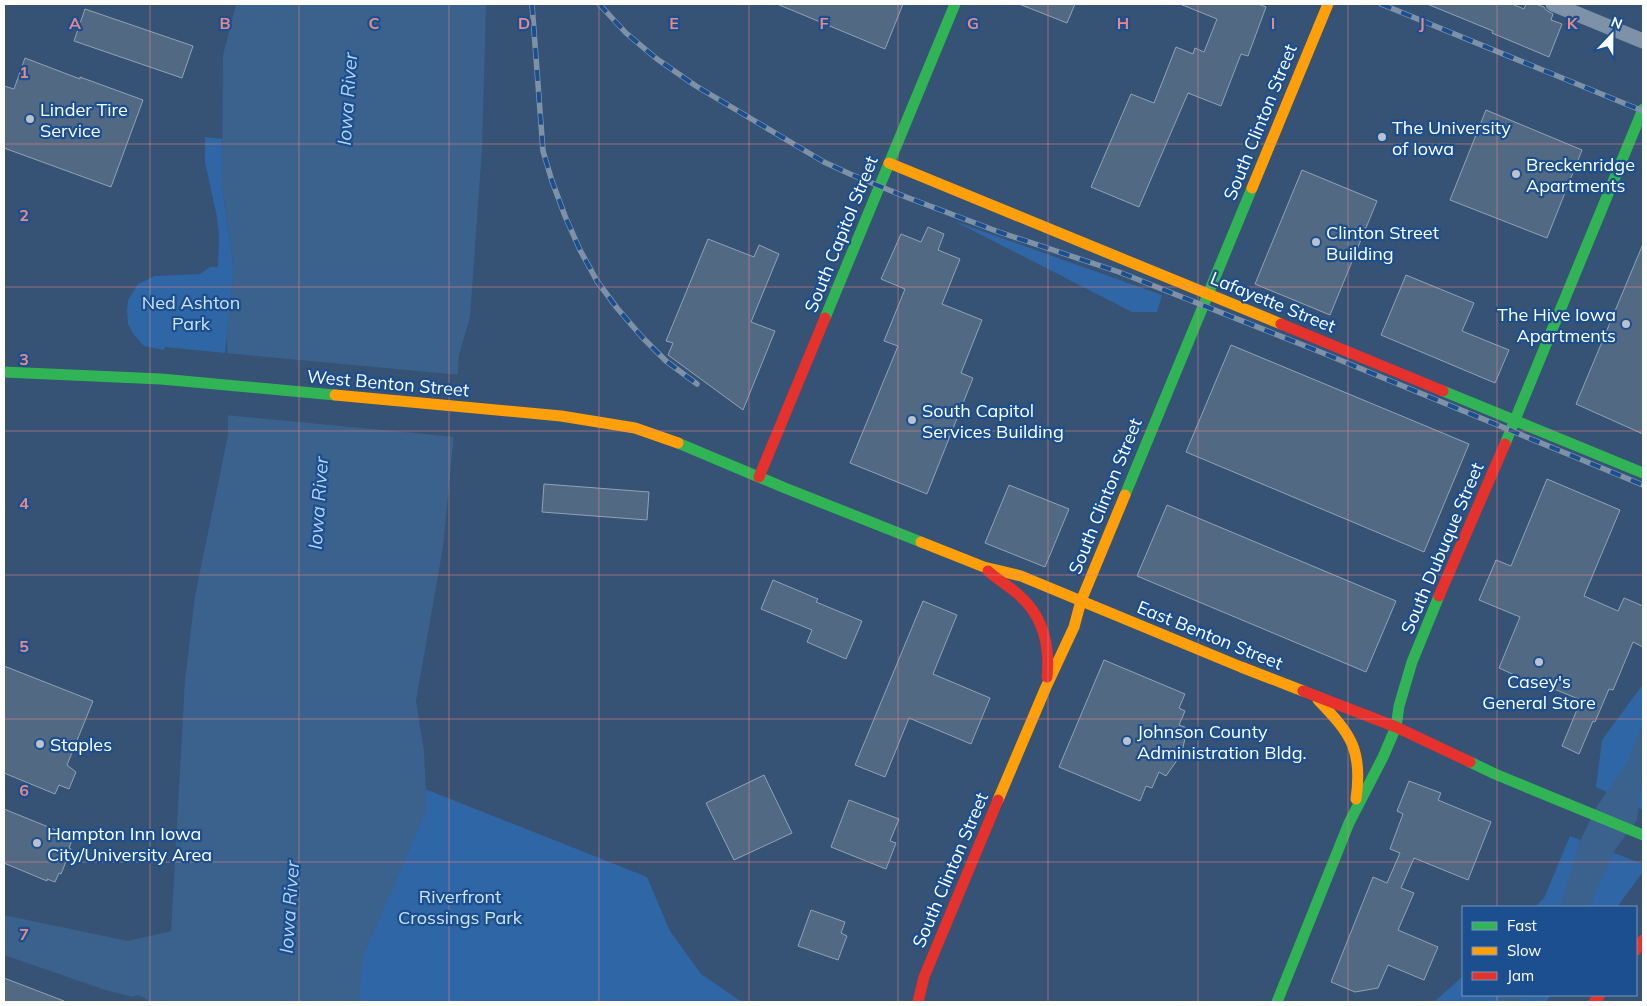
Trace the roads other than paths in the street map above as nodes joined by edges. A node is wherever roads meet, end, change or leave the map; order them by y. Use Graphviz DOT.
graph roads {
  1 [pos="955,4"];
  2 [pos="1328,4"];
  3 [pos="1553,4"];
  4 [pos="1643,41"];
  5 [pos="1643,109"];
  6 [pos="889,163"];
  7 [pos="1208,294"];
  8 [pos="4,372"];
  9 [pos="1516,421"];
  10 [pos="1643,473"];
  11 [pos="760,477"];
  12 [pos="984,567"];
  13 [pos="1081,601"];
  14 [pos="1046,687"];
  15 [pos="1313,695"];
  16 [pos="1396,727"];
  17 [pos="1349,823"];
  18 [pos="1643,835"];
  19 [pos="918,1002"];
  20 [pos="1277,1002"];
  1 -- 6 [label="street, South Capitol Street"];
  2 -- 7 [label="street, South Clinton Street"];
  3 -- 4 [label="street"];
  5 -- 9 [label="street, South Dubuque Street"];
  6 -- 7 [label="street, Lafayette Street"];
  6 -- 11 [label="street, South Capitol Street"];
  7 -- 9 [label="street, Lafayette Street"];
  7 -- 13 [label="street, South Clinton Street"];
  8 -- 11 [label="street, West Benton Street"];
  9 -- 10 [label="street, Lafayette Street"];
  9 -- 16 [label="street, South Dubuque Street"];
  11 -- 12 [label="street, East Benton Street"];
  12 -- 13 [label="street, East Benton Street"];
  12 -- 14 [label="street"];
  13 -- 14 [label="street, South Clinton Street"];
  13 -- 15 [label="street, East Benton Street"];
  14 -- 19 [label="street, South Clinton Street"];
  15 -- 16 [label="street, East Benton Street"];
  15 -- 17 [label="street"];
  16 -- 17 [label="street, South Dubuque Street"];
  16 -- 18 [label="street, East Benton Street"];
  17 -- 20 [label="street, South Dubuque Street"];
}
